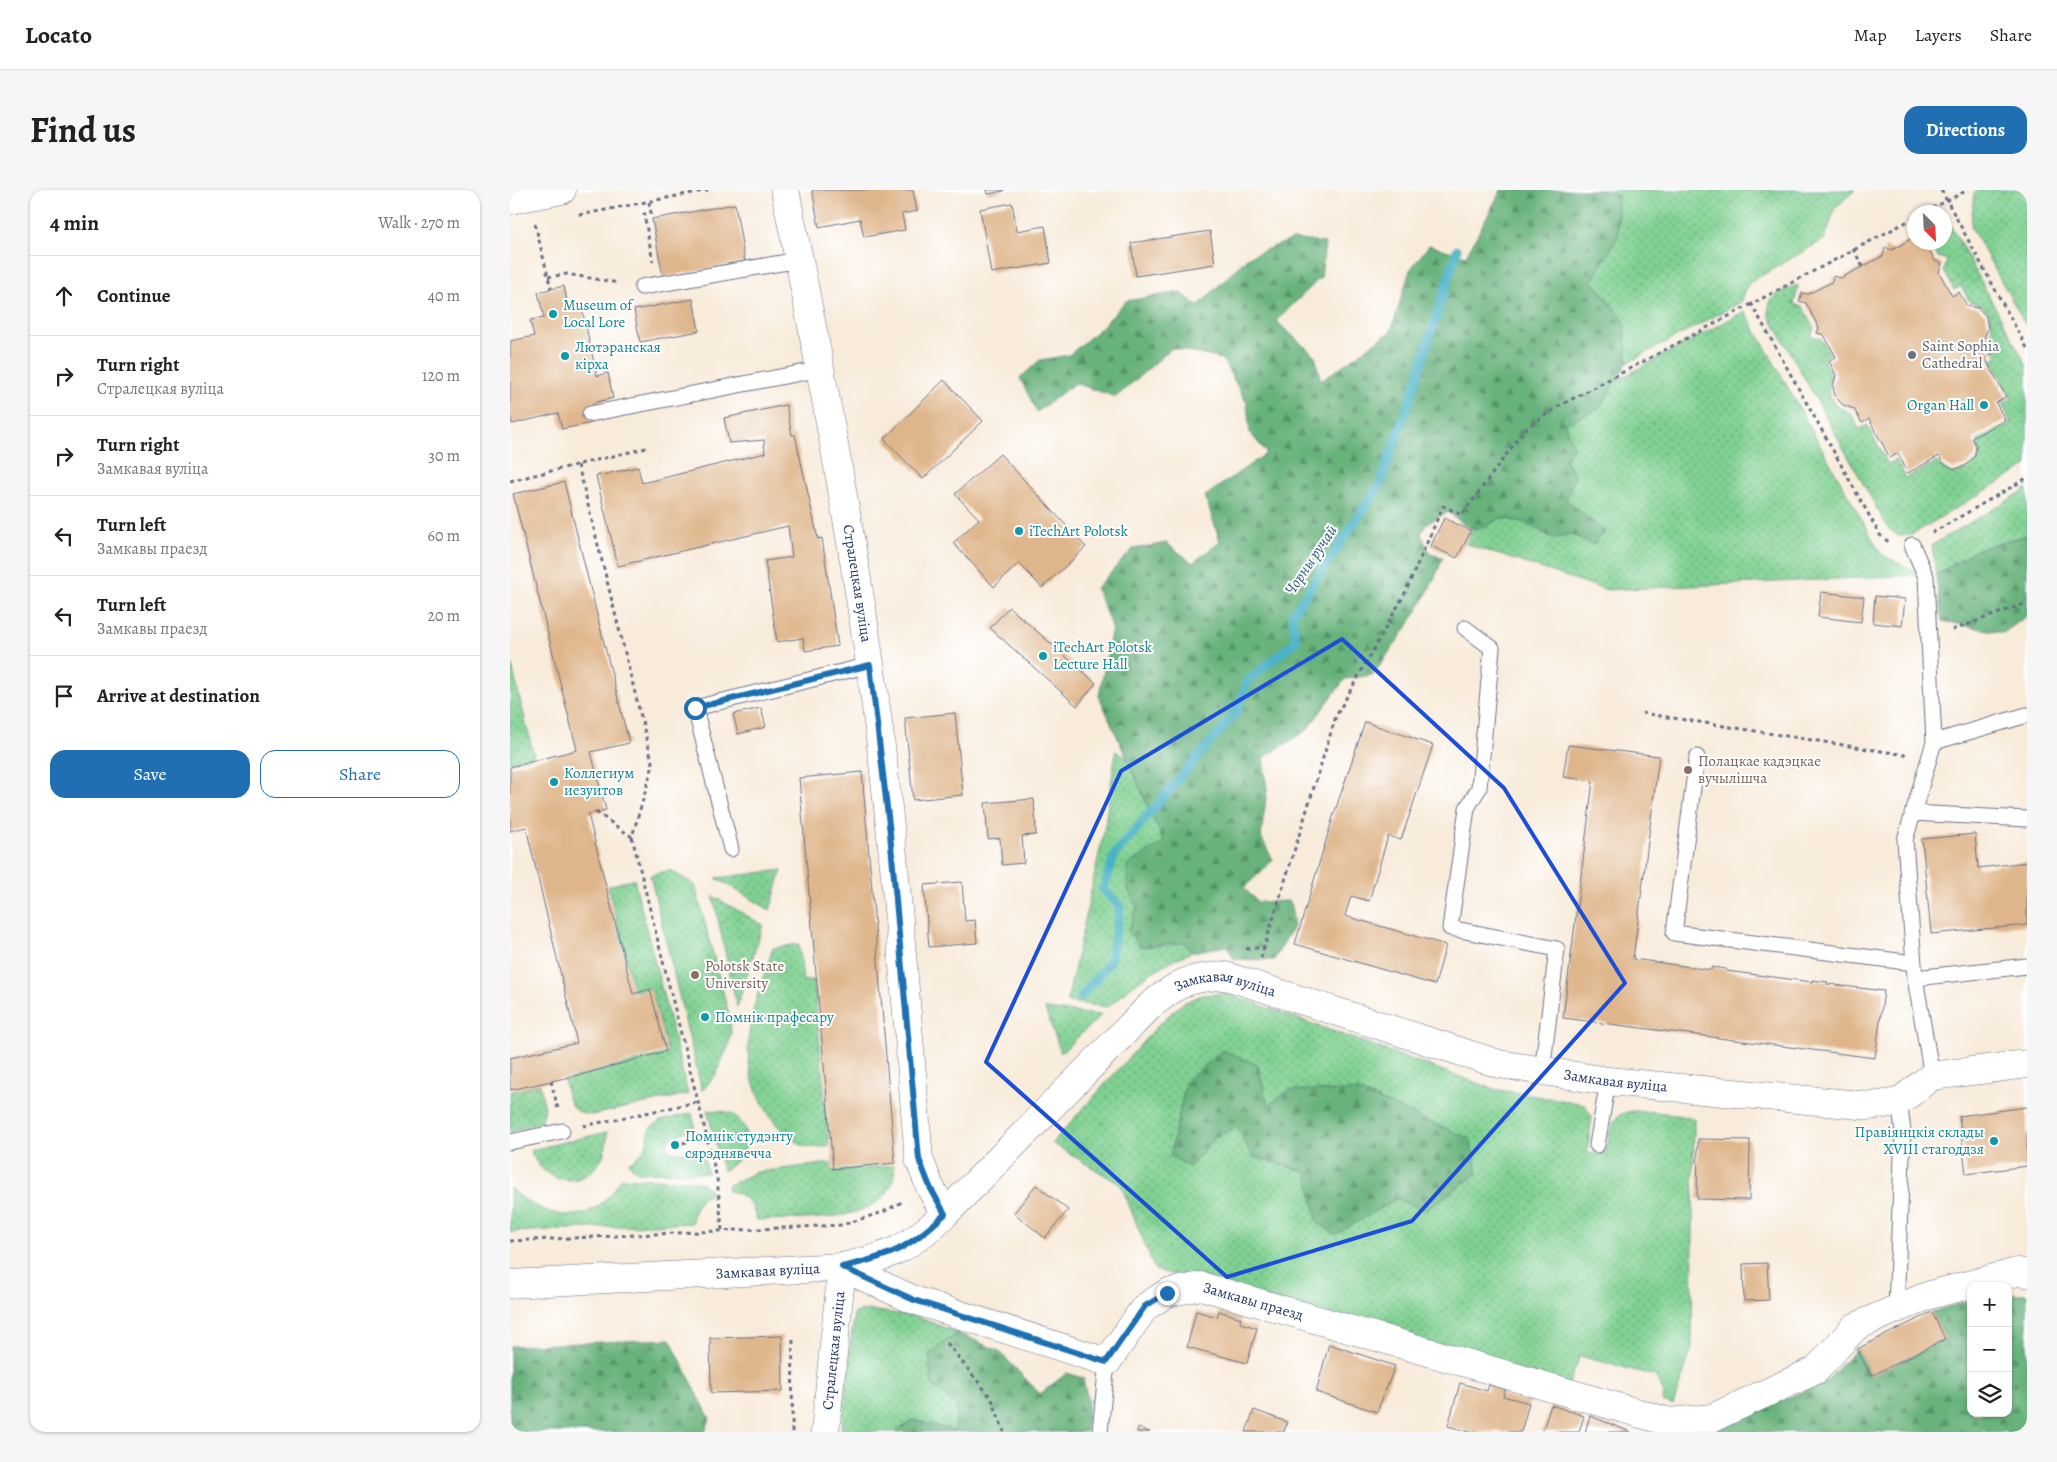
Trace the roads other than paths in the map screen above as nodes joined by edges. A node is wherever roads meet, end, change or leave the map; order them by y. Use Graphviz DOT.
graph roads {
  1 [pos="562,190"];
  2 [pos="785,190"];
  3 [pos="510,200"];
  4 [pos="799,260"];
  5 [pos="642,287"];
  6 [pos="820,369"];
  7 [pos="590,414"];
  8 [pos="1912,545"];
  9 [pos="1465,628"];
  10 [pos="870,665"];
  11 [pos="2027,715"];
  12 [pos="1934,742"];
  13 [pos="1697,757"];
  14 [pos="1912,813"];
  15 [pos="2027,819"];
  16 [pos="732,849"];
  17 [pos="2027,966"];
  18 [pos="1914,971"];
  19 [pos="2027,1064"];
  20 [pos="1542,1072"];
  21 [pos="1932,1076"];
  22 [pos="1608,1081"];
  23 [pos="1899,1102"];
  24 [pos="562,1131"];
  25 [pos="510,1142"];
  26 [pos="1597,1145"];
  27 [pos="945,1214"];
  28 [pos="842,1267"];
  29 [pos="2027,1273"];
  30 [pos="510,1284"];
  31 [pos="1896,1309"];
  32 [pos="1106,1362"];
  33 [pos="1667,1427"];
  34 [pos="825,1432"];
  35 [pos="1100,1432"];
  1 -- 3 [label="street"];
  2 -- 4 [label="street, Стралецкая вуліца"];
  4 -- 5 [label="lane"];
  4 -- 6 [label="street, Стралецкая вуліца"];
  6 -- 7 [label="lane"];
  6 -- 10 [label="street, Стралецкая вуліца"];
  8 -- 12 [label="lane"];
  9 -- 20 [label="lane"];
  10 -- 16 [label="lane"];
  10 -- 27 [label="street, Стралецкая вуліца"];
  11 -- 12 [label="lane"];
  12 -- 14 [label="lane"];
  13 -- 18 [label="lane"];
  14 -- 15 [label="lane"];
  14 -- 18 [label="lane"];
  17 -- 18 [label="lane"];
  18 -- 21 [label="lane"];
  19 -- 21 [label="street"];
  20 -- 22 [label="street, Замкавая вуліца"];
  20 -- 27 [label="street, Замкавая вуліца"];
  21 -- 23 [label="street"];
  22 -- 23 [label="street, Замкавая вуліца"];
  22 -- 26 [label="lane"];
  23 -- 31 [label="lane"];
  24 -- 25 [label="lane"];
  27 -- 28 [label="street, Замкавая вуліца"];
  28 -- 30 [label="street, Замкавая вуліца"];
  28 -- 32 [label="street"];
  28 -- 34 [label="street, Стралецкая вуліца"];
  29 -- 31 [label="street"];
  31 -- 33 [label="street"];
  32 -- 33 [label="street, Замкавы праезд"];
  32 -- 35 [label="lane"];
}
